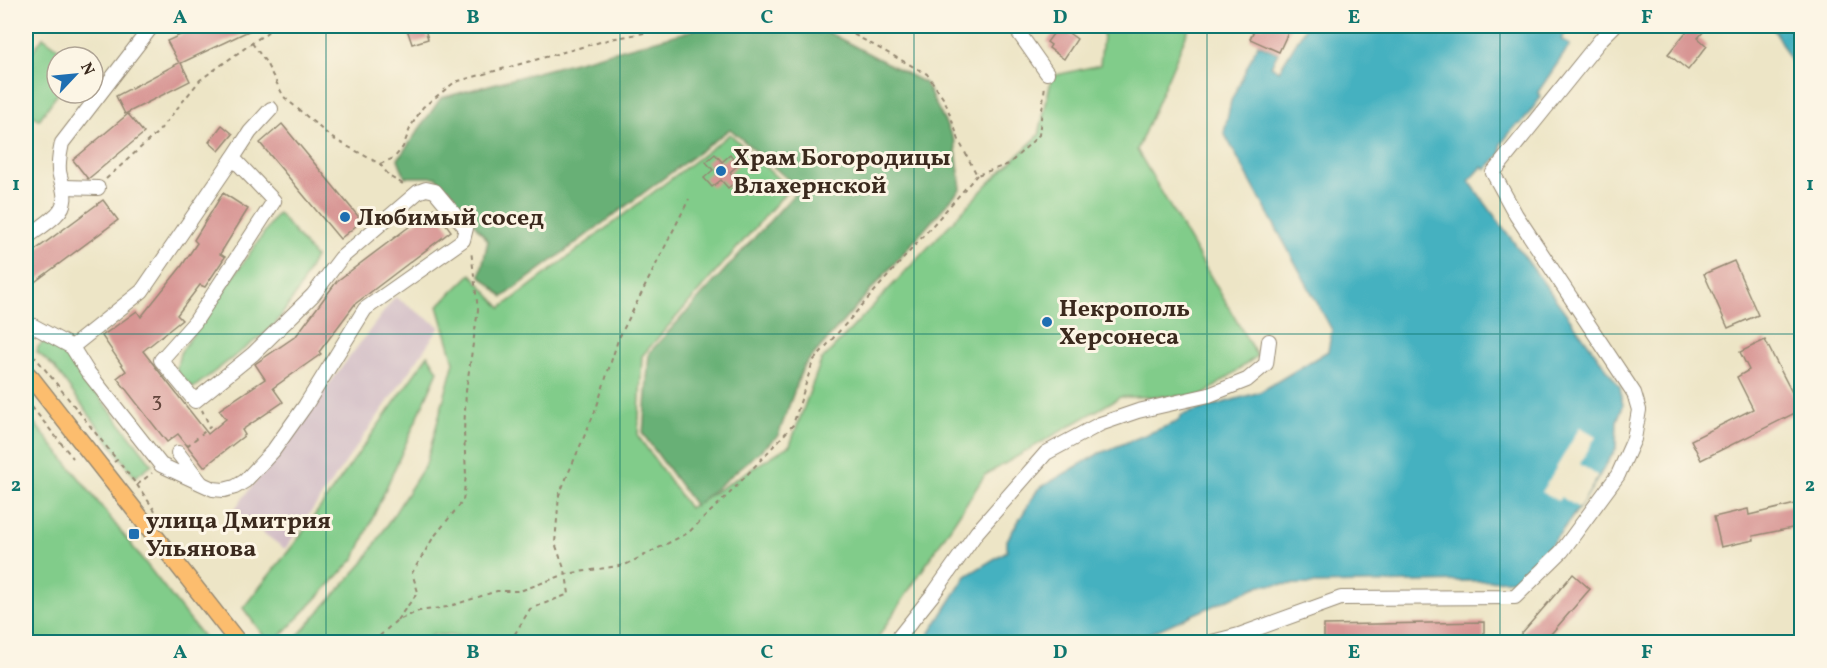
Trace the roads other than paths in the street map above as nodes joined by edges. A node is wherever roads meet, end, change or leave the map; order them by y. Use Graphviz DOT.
graph roads {
  1 [pos="152,26"];
  2 [pos="1014,26"];
  3 [pos="1614,26"];
  4 [pos="1047,73"];
  5 [pos="271,110"];
  6 [pos="233,158"];
  7 [pos="65,188"];
  8 [pos="98,188"];
  9 [pos="26,238"];
  10 [pos="26,322"];
  11 [pos="1269,341"];
  12 [pos="72,347"];
  13 [pos="26,373"];
  14 [pos="178,453"];
  15 [pos="202,484"];
  16 [pos="238,642"];
  17 [pos="895,642"];
  18 [pos="1212,642"];
  1 -- 7 [label="street"];
  2 -- 4 [label="street"];
  3 -- 18 [label="street"];
  5 -- 6 [label="street"];
  6 -- 12 [label="street"];
  6 -- 15 [label="street"];
  7 -- 8 [label="street"];
  7 -- 9 [label="street"];
  10 -- 12 [label="street"];
  11 -- 17 [label="street"];
  12 -- 15 [label="street"];
  13 -- 16 [label="main road"];
  14 -- 15 [label="street"];
}
